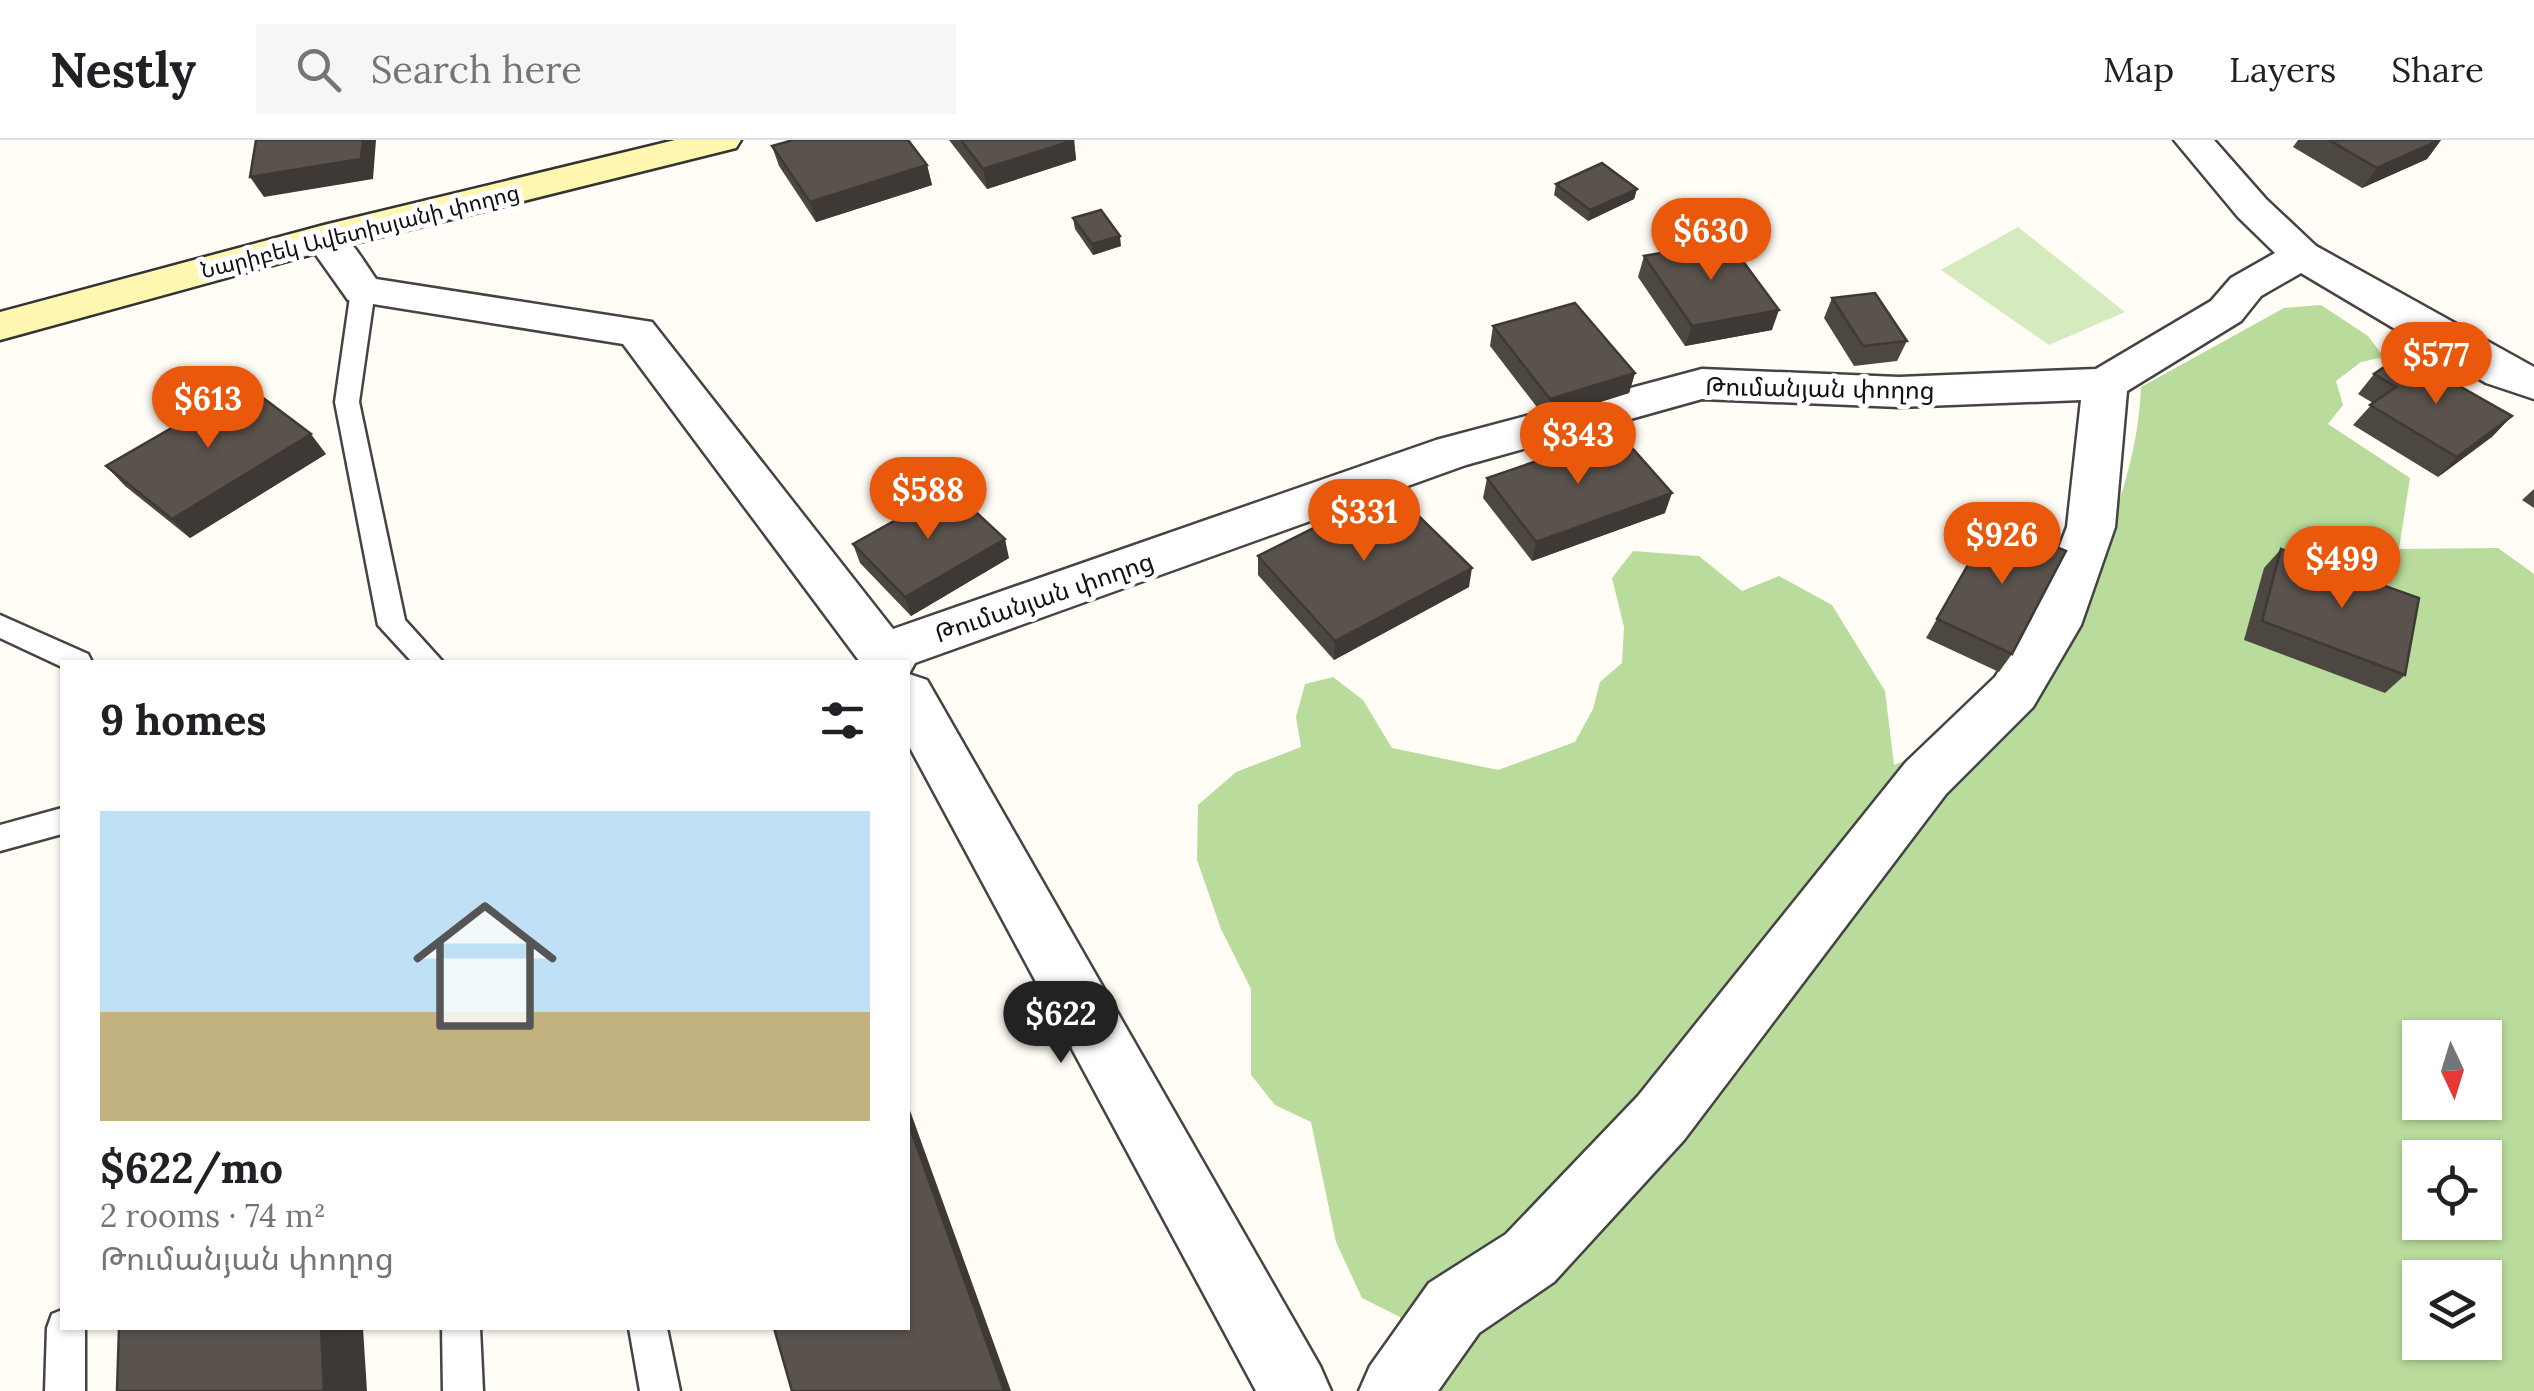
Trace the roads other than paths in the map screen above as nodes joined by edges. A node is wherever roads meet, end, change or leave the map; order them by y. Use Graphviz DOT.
graph roads {
  1 [pos="722,140"];
  2 [pos="2193,140"];
  3 [pos="324,238"];
  4 [pos="2301,255"];
  5 [pos="364,290"];
  6 [pos="0,326"];
  7 [pos="2104,384"];
  8 [pos="2534,384"];
  9 [pos="0,626"];
  10 [pos="74,660"];
  11 [pos="427,660"];
  12 [pos="886,660"];
  13 [pos="910,664"];
  14 [pos="910,699"];
  15 [pos="60,821"];
  16 [pos="0,838"];
  17 [pos="66,1330"];
  18 [pos="461,1330"];
  19 [pos="648,1330"];
  20 [pos="65,1391"];
  21 [pos="464,1391"];
  22 [pos="660,1391"];
  23 [pos="1295,1391"];
  24 [pos="1395,1391"];
  1 -- 3 [label="street, Նարիբեկ Ավետիսյանի փողոց"];
  2 -- 4 [label="street"];
  3 -- 5 [label="street"];
  3 -- 6 [label="street, Նարիբեկ Ավետիսյանի փողոց"];
  4 -- 7 [label="street, Թումանյան փողոց"];
  4 -- 8 [label="street"];
  5 -- 11 [label="lane"];
  5 -- 12 [label="street"];
  7 -- 13 [label="street, Թումանյան փողոց"];
  7 -- 24 [label="street"];
  9 -- 10 [label="lane"];
  14 -- 23 [label="street"];
  15 -- 16 [label="lane"];
  17 -- 20 [label="lane"];
  18 -- 21 [label="lane"];
  19 -- 22 [label="lane"];
}
